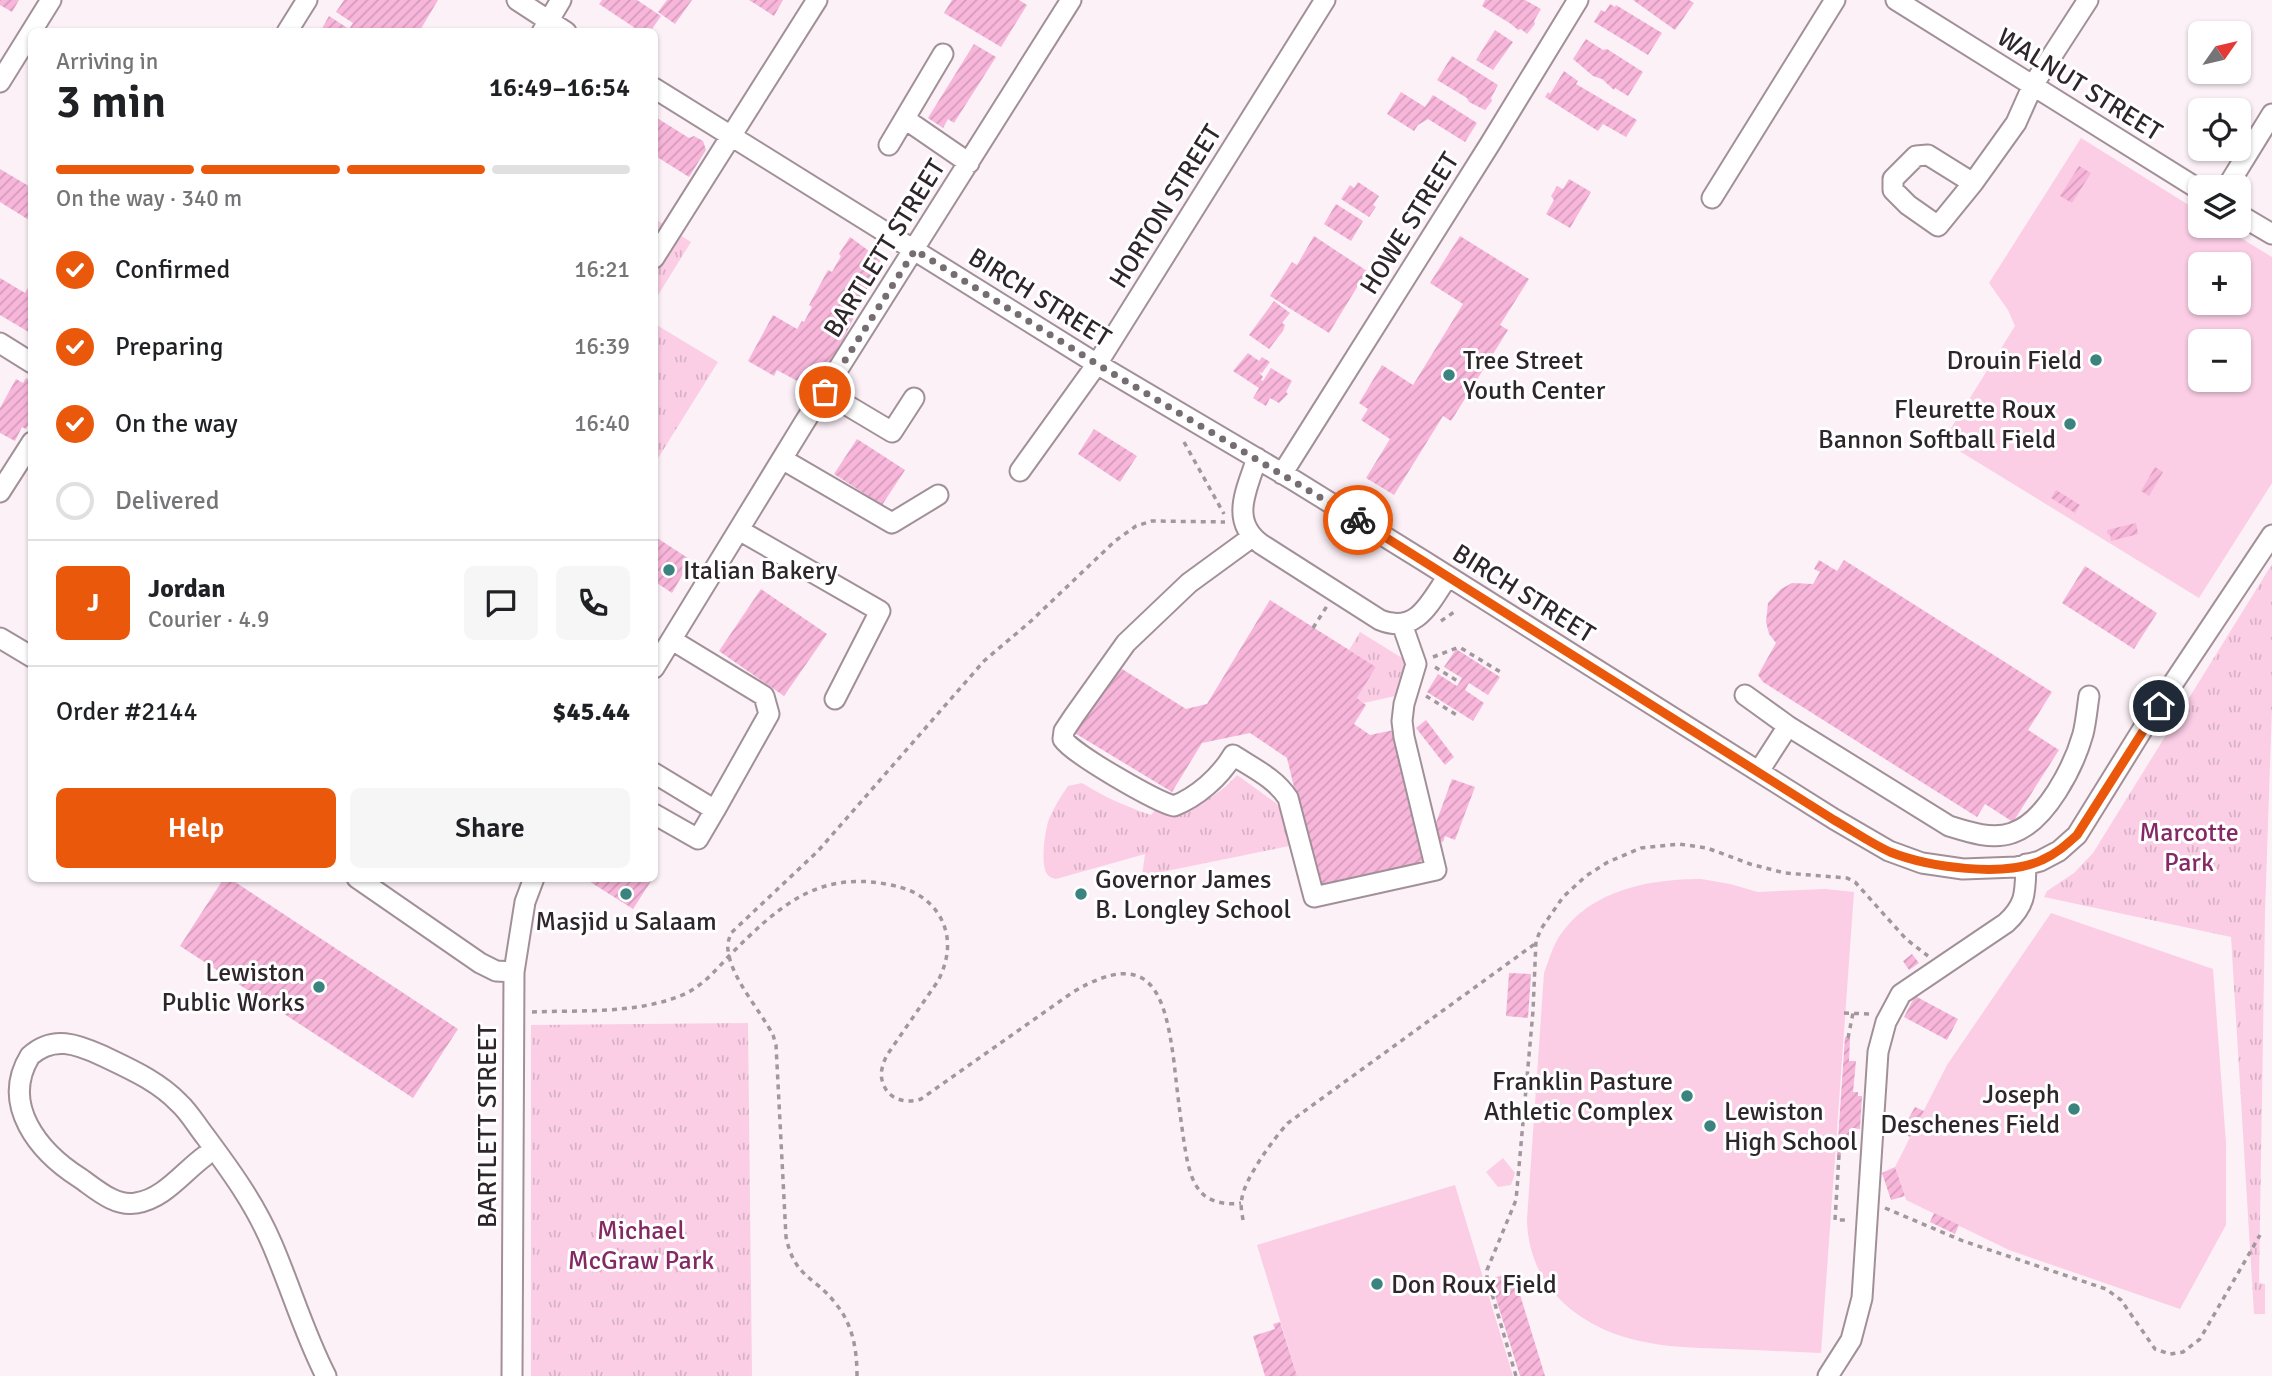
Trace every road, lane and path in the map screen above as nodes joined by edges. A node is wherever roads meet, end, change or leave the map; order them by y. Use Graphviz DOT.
graph roads {
  1 [pos="51,0"];
  2 [pos="307,0"];
  3 [pos="517,0"];
  4 [pos="561,0"];
  5 [pos="817,0"];
  6 [pos="1071,0"];
  7 [pos="1325,0"];
  8 [pos="1578,0"];
  9 [pos="1835,0"];
  10 [pos="1896,0"];
  11 [pos="2088,0"];
  12 [pos="545,26"];
  13 [pos="34,28"];
  14 [pos="290,28"];
  15 [pos="28,37"];
  16 [pos="943,54"];
  17 [pos="0,82"];
  18 [pos="2033,85"];
  19 [pos="658,91"];
  20 [pos="2272,114"];
  21 [pos="905,119"];
  22 [pos="731,137"];
  23 [pos="889,145"];
  24 [pos="970,163"];
  25 [pos="2234,175"];
  26 [pos="2188,182"];
  27 [pos="1973,183"];
  28 [pos="1712,198"];
  29 [pos="2251,222"];
  30 [pos="2272,234"];
  31 [pos="915,250"];
  32 [pos="658,252"];
  33 [pos="0,343"];
  34 [pos="28,360"];
  35 [pos="1097,364"];
  36 [pos="825,392"];
  37 [pos="914,398"];
  38 [pos="1184,442"];
  39 [pos="28,448"];
  40 [pos="1257,458"];
  41 [pos="782,459"];
  42 [pos="1020,471"];
  43 [pos="1282,474"];
  44 [pos="0,492"];
  45 [pos="938,495"];
  46 [pos="1230,514"];
  47 [pos="1228,522"];
  48 [pos="739,530"];
  49 [pos="2272,535"];
  50 [pos="1252,537"];
  51 [pos="1448,576"];
  52 [pos="1328,604"];
  53 [pos="1402,624"];
  54 [pos="1313,628"];
  55 [pos="0,638"];
  56 [pos="672,640"];
  57 [pos="28,655"];
  58 [pos="658,662"];
  59 [pos="1416,664"];
  60 [pos="1502,673"];
  61 [pos="1459,682"];
  62 [pos="1409,685"];
  63 [pos="1745,695"];
  64 [pos="2089,696"];
  65 [pos="835,699"];
  66 [pos="1460,717"];
  67 [pos="1788,726"];
  68 [pos="1759,771"];
  69 [pos="658,775"];
  70 [pos="715,810"];
  71 [pos="658,816"];
  72 [pos="2026,864"];
  73 [pos="363,882"];
  74 [pos="532,882"];
  75 [pos="1536,943"];
  76 [pos="729,956"];
  77 [pos="1942,964"];
  78 [pos="514,972"];
  79 [pos="532,1012"];
  80 [pos="1844,1013"];
  81 [pos="1853,1013"];
  82 [pos="1889,1015"];
  83 [pos="1848,1038"];
  84 [pos="1839,1155"];
  85 [pos="205,1156"];
  86 [pos="1869,1201"];
  87 [pos="1241,1203"];
  88 [pos="1243,1220"];
  89 [pos="1867,1222"];
  90 [pos="2260,1235"];
  91 [pos="326,1376"];
  92 [pos="512,1376"];
  93 [pos="857,1376"];
  94 [pos="1516,1376"];
  95 [pos="1828,1376"];
  1 -- 13 [label="street"];
  2 -- 14 [label="street"];
  3 -- 12 [label="street"];
  4 -- 12 [label="street"];
  5 -- 22 [label="street"];
  6 -- 24 [label="street, BARTLETT STREET"];
  7 -- 35 [label="street, HORTON STREET"];
  8 -- 43 [label="street, HOWE STREET"];
  9 -- 28 [label="street"];
  10 -- 18 [label="street, WALNUT STREET"];
  11 -- 18 [label="street"];
  15 -- 17 [label="street"];
  16 -- 21 [label="street"];
  18 -- 26 [label="street, WALNUT STREET"];
  18 -- 27 [label="street"];
  19 -- 22 [label="street, BIRCH STREET"];
  20 -- 25 [label="street"];
  21 -- 23 [label="street"];
  21 -- 24 [label="street"];
  22 -- 31 [label="street, BIRCH STREET"];
  22 -- 32 [label="street"];
  24 -- 31 [label="street, BARTLETT STREET"];
  29 -- 30 [label="street"];
  31 -- 35 [label="street, BIRCH STREET"];
  31 -- 36 [label="street, BARTLETT STREET"];
  33 -- 34 [label="street"];
  35 -- 40 [label="street, BIRCH STREET"];
  35 -- 42 [label="street, HORTON STREET"];
  36 -- 37 [label="street"];
  36 -- 41 [label="street, BARTLETT STREET"];
  38 -- 47 [label="path"];
  39 -- 44 [label="street"];
  40 -- 43 [label="street, BIRCH STREET"];
  40 -- 50 [label="street"];
  41 -- 45 [label="street"];
  41 -- 48 [label="street, BARTLETT STREET"];
  43 -- 51 [label="street, BIRCH STREET"];
  46 -- 47 [label="path"];
  47 -- 76 [label="path"];
  48 -- 56 [label="street, BARTLETT STREET"];
  48 -- 65 [label="street"];
  49 -- 72 [label="street, BIRCH STREET"];
  50 -- 53 [label="street"];
  50 -- 62 [label="street"];
  51 -- 53 [label="street"];
  51 -- 68 [label="street, BIRCH STREET"];
  52 -- 54 [label="path"];
  53 -- 59 [label="street"];
  55 -- 57 [label="street"];
  56 -- 58 [label="street, BARTLETT STREET"];
  56 -- 70 [label="street"];
  59 -- 60 [label="path"];
  59 -- 61 [label="path"];
  59 -- 62 [label="street"];
  62 -- 66 [label="path"];
  63 -- 67 [label="street"];
  64 -- 67 [label="street"];
  67 -- 68 [label="street"];
  68 -- 72 [label="street, BIRCH STREET"];
  69 -- 70 [label="street"];
  70 -- 71 [label="street"];
  72 -- 77 [label="street"];
  73 -- 78 [label="street"];
  74 -- 78 [label="street, BARTLETT STREET"];
  75 -- 77 [label="path"];
  75 -- 87 [label="path"];
  75 -- 94 [label="path"];
  76 -- 79 [label="path"];
  76 -- 87 [label="path"];
  76 -- 93 [label="path"];
  77 -- 82 [label="street"];
  78 -- 92 [label="street, BARTLETT STREET"];
  80 -- 81 [label="path"];
  81 -- 82 [label="path"];
  81 -- 83 [label="path"];
  82 -- 86 [label="street"];
  84 -- 89 [label="path"];
  85 -- 91 [label="street"];
  86 -- 89 [label="street"];
  86 -- 90 [label="path"];
  87 -- 88 [label="path"];
  89 -- 95 [label="street"];
}
